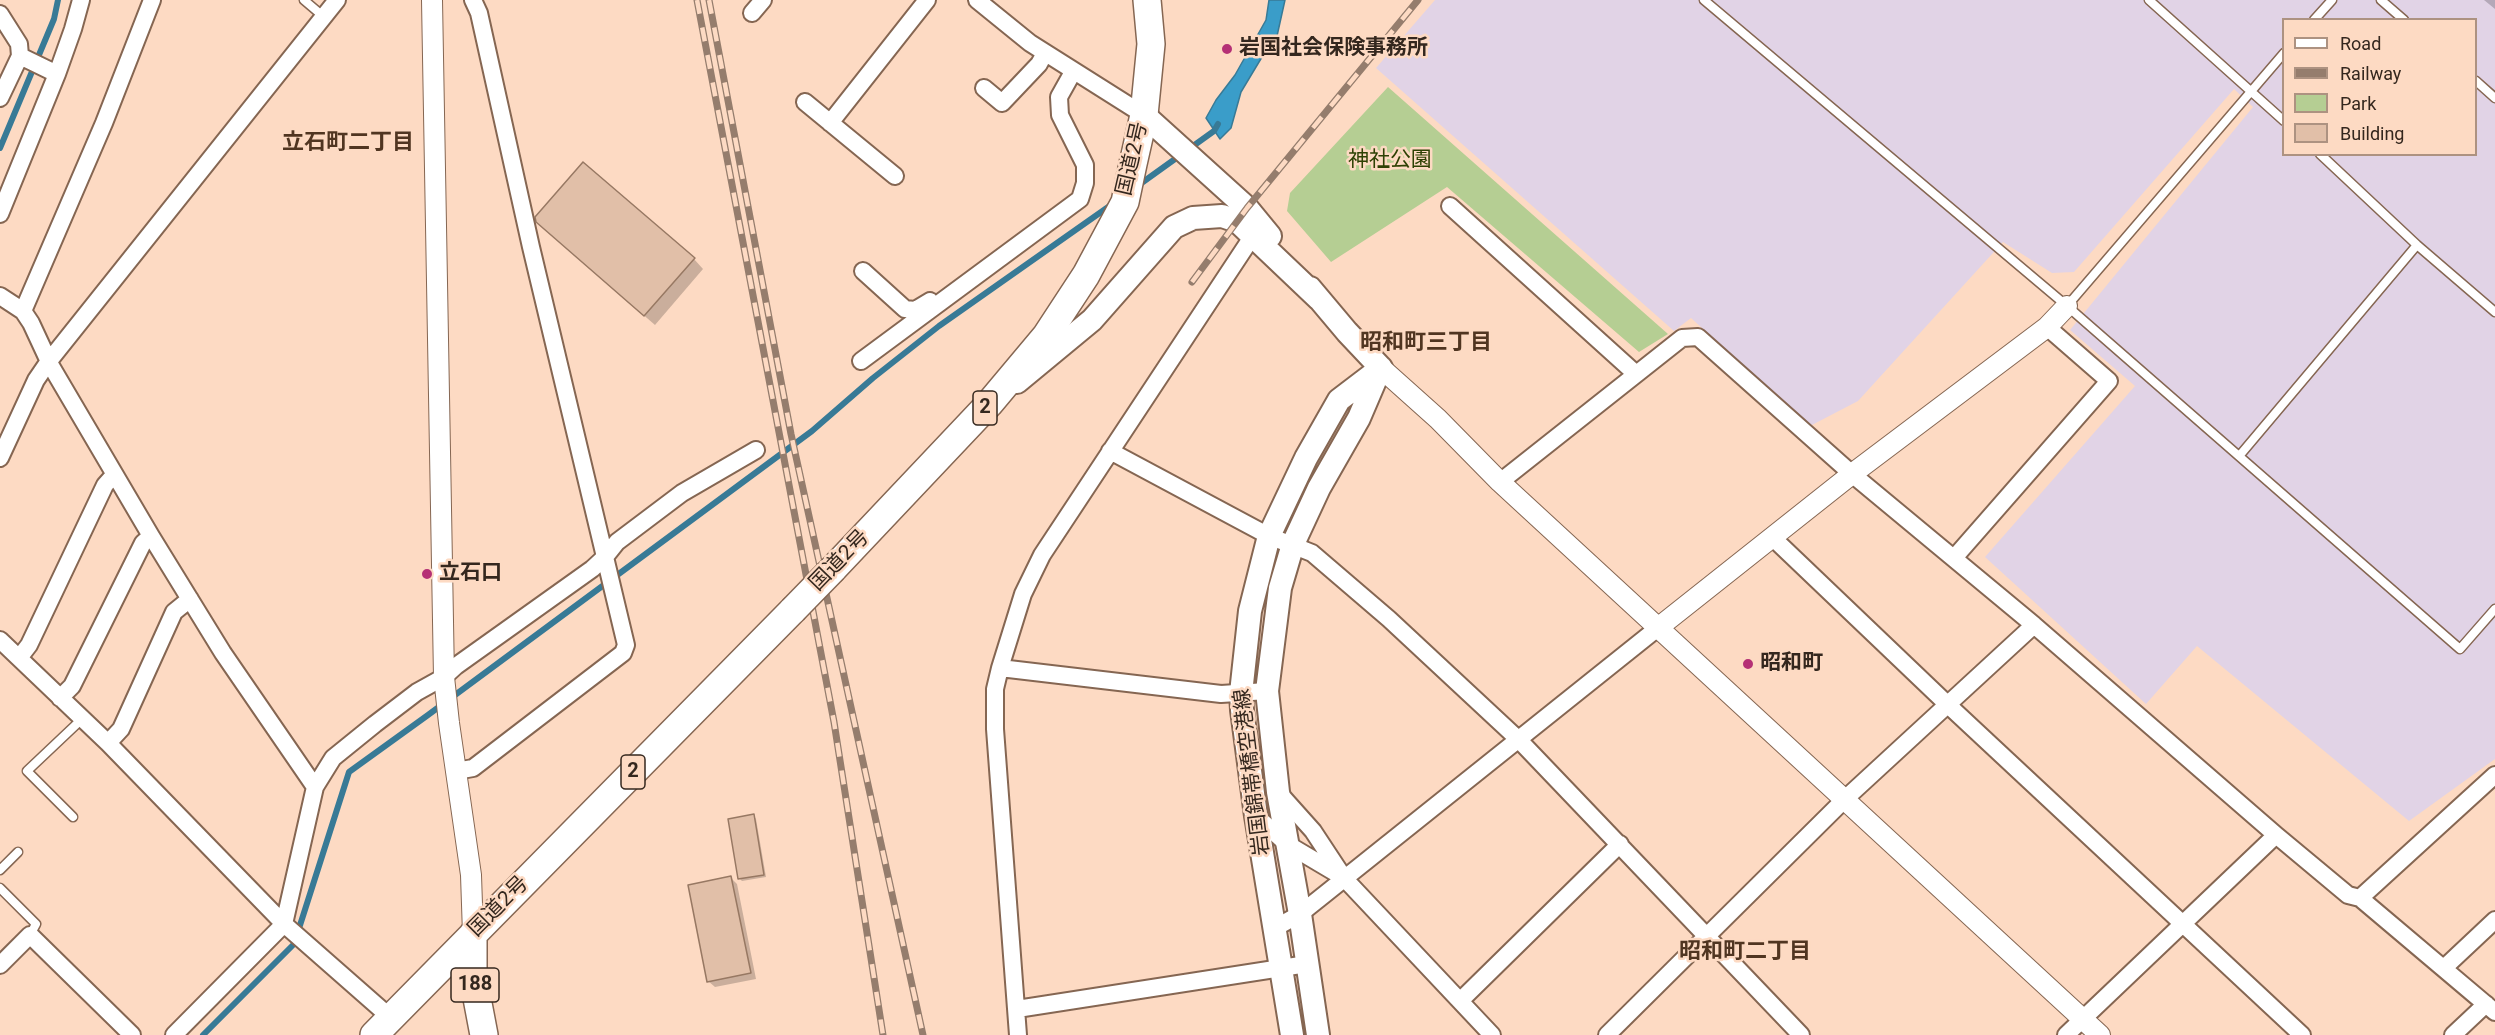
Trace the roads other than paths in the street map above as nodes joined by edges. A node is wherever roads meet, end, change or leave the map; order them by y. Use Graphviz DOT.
graph roads {
  1 [pos="81,0"];
  2 [pos="152,0"];
  3 [pos="304,0"];
  4 [pos="337,0"];
  5 [pos="432,0"];
  6 [pos="473,0"];
  7 [pos="927,0"];
  8 [pos="977,0"];
  9 [pos="1147,0"];
  10 [pos="1704,0"];
  11 [pos="2149,0"];
  12 [pos="2332,0"];
  13 [pos="2381,0"];
  14 [pos="0,14"];
  15 [pos="324,17"];
  16 [pos="2316,18"];
  17 [pos="2402,18"];
  18 [pos="1045,53"];
  19 [pos="2282,54"];
  20 [pos="23,58"];
  21 [pos="53,72"];
  22 [pos="1073,72"];
  23 [pos="2477,83"];
  24 [pos="984,88"];
  25 [pos="2250,90"];
  26 [pos="0,98"];
  27 [pos="2495,98"];
  28 [pos="805,102"];
  29 [pos="1144,115"];
  30 [pos="2282,120"];
  31 [pos="830,123"];
  32 [pos="2322,156"];
  33 [pos="895,176"];
  34 [pos="1450,206"];
  35 [pos="0,214"];
  36 [pos="1257,230"];
  37 [pos="2417,245"];
  38 [pos="863,271"];
  39 [pos="955,291"];
  40 [pos="0,296"];
  41 [pos="2067,306"];
  42 [pos="23,311"];
  43 [pos="2495,312"];
  44 [pos="2047,327"];
  45 [pos="49,361"];
  46 [pos="861,361"];
  47 [pos="1381,368"];
  48 [pos="1636,374"];
  49 [pos="989,404"];
  50 [pos="756,450"];
  51 [pos="1110,451"];
  52 [pos="2240,455"];
  53 [pos="0,458"];
  54 [pos="1852,474"];
  55 [pos="114,476"];
  56 [pos="1500,482"];
  57 [pos="151,536"];
  58 [pos="1269,536"];
  59 [pos="1772,537"];
  60 [pos="1293,544"];
  61 [pos="1954,558"];
  62 [pos="607,565"];
  63 [pos="190,599"];
  64 [pos="2495,609"];
  65 [pos="2034,625"];
  66 [pos="1659,627"];
  67 [pos="0,640"];
  68 [pos="19,658"];
  69 [pos="1000,668"];
  70 [pos="445,683"];
  71 [pos="1267,691"];
  72 [pos="1241,693"];
  73 [pos="60,698"];
  74 [pos="1947,704"];
  75 [pos="82,719"];
  76 [pos="1519,740"];
  77 [pos="108,743"];
  78 [pos="456,771"];
  79 [pos="2495,775"];
  80 [pos="315,787"];
  81 [pos="1278,792"];
  82 [pos="1845,799"];
  83 [pos="1256,816"];
  84 [pos="73,817"];
  85 [pos="2276,835"];
  86 [pos="1287,844"];
  87 [pos="1620,844"];
  88 [pos="18,852"];
  89 [pos="0,870"];
  90 [pos="1344,878"];
  91 [pos="0,888"];
  92 [pos="2360,898"];
  93 [pos="1300,914"];
  94 [pos="2495,920"];
  95 [pos="2183,924"];
  96 [pos="287,926"];
  97 [pos="1275,928"];
  98 [pos="30,934"];
  99 [pos="473,934"];
  100 [pos="1708,935"];
  101 [pos="1307,964"];
  102 [pos="0,965"];
  103 [pos="2445,968"];
  104 [pos="1282,969"];
  105 [pos="1460,1001"];
  106 [pos="2490,1008"];
  107 [pos="1017,1009"];
  108 [pos="2083,1020"];
  109 [pos="382,1026"];
  110 [pos="1487,1033"];
  111 [pos="132,1035"];
  112 [pos="174,1035"];
  113 [pos="484,1035"];
  114 [pos="1018,1035"];
  115 [pos="1292,1035"];
  116 [pos="1318,1035"];
  117 [pos="1606,1035"];
  118 [pos="1801,1035"];
  119 [pos="2067,1035"];
  120 [pos="2100,1035"];
  121 [pos="2302,1035"];
  122 [pos="2453,1035"];
  1 -- 21 [label="street"];
  2 -- 42 [label="street"];
  3 -- 15 [label="lane"];
  4 -- 15 [label="street"];
  5 -- 70 [label="street"];
  6 -- 62 [label="street"];
  7 -- 31 [label="street"];
  8 -- 18 [label="street"];
  9 -- 29 [label="highway, 国道2号 / 2"];
  10 -- 41 [label="lane"];
  11 -- 25 [label="lane"];
  12 -- 16 [label="lane"];
  13 -- 17 [label="lane"];
  14 -- 20 [label="street"];
  15 -- 45 [label="street"];
  18 -- 22 [label="street"];
  18 -- 24 [label="street"];
  19 -- 25 [label="lane"];
  20 -- 21 [label="street"];
  20 -- 26 [label="street"];
  21 -- 35 [label="street"];
  22 -- 29 [label="street"];
  22 -- 39 [label="street"];
  23 -- 27 [label="lane"];
  25 -- 30 [label="lane"];
  25 -- 41 [label="lane"];
  28 -- 31 [label="street"];
  29 -- 36 [label="main road"];
  29 -- 49 [label="highway, 国道2号 / 2"];
  31 -- 33 [label="street"];
  32 -- 37 [label="lane"];
  34 -- 48 [label="street"];
  36 -- 47 [label="main road"];
  36 -- 49 [label="main road"];
  36 -- 51 [label="street"];
  37 -- 43 [label="lane"];
  37 -- 52 [label="lane"];
  38 -- 39 [label="street"];
  39 -- 46 [label="street"];
  40 -- 42 [label="street"];
  41 -- 44 [label="street"];
  41 -- 52 [label="lane"];
  42 -- 45 [label="street"];
  44 -- 54 [label="street"];
  44 -- 61 [label="street"];
  45 -- 53 [label="street"];
  45 -- 55 [label="street"];
  47 -- 56 [label="street"];
  47 -- 58 [label="main road, 岩国錦帯橋空港線"];
  47 -- 60 [label="main road, 岩国錦帯橋空港線"];
  48 -- 54 [label="street"];
  48 -- 56 [label="street"];
  49 -- 99 [label="highway, 国道2号 / 2, bridge"];
  50 -- 62 [label="street"];
  51 -- 58 [label="street"];
  51 -- 69 [label="street"];
  52 -- 64 [label="lane"];
  54 -- 59 [label="street"];
  54 -- 61 [label="street"];
  55 -- 57 [label="street"];
  55 -- 68 [label="street"];
  56 -- 66 [label="street"];
  57 -- 63 [label="street"];
  57 -- 73 [label="street"];
  58 -- 60 [label="street"];
  58 -- 72 [label="main road, 岩国錦帯橋空港線"];
  59 -- 66 [label="street"];
  59 -- 74 [label="street"];
  60 -- 71 [label="main road, 岩国錦帯橋空港線"];
  60 -- 76 [label="street"];
  61 -- 65 [label="street"];
  62 -- 70 [label="street"];
  62 -- 78 [label="street"];
  63 -- 77 [label="street"];
  63 -- 80 [label="street"];
  65 -- 74 [label="street"];
  65 -- 85 [label="street"];
  66 -- 76 [label="street"];
  66 -- 82 [label="street"];
  67 -- 68 [label="street"];
  68 -- 73 [label="street"];
  69 -- 72 [label="street"];
  69 -- 107 [label="street"];
  70 -- 78 [label="street"];
  70 -- 80 [label="street"];
  71 -- 72 [label="street"];
  71 -- 81 [label="main road, 岩国錦帯橋空港線"];
  72 -- 83 [label="main road, 岩国錦帯橋空港線"];
  73 -- 75 [label="street"];
  74 -- 82 [label="street"];
  74 -- 95 [label="street"];
  75 -- 77 [label="street"];
  75 -- 84 [label="lane"];
  76 -- 87 [label="street"];
  76 -- 90 [label="street"];
  77 -- 96 [label="street"];
  78 -- 99 [label="street"];
  79 -- 92 [label="street"];
  80 -- 96 [label="street"];
  81 -- 86 [label="main road, 岩国錦帯橋空港線"];
  81 -- 90 [label="street"];
  82 -- 100 [label="street"];
  82 -- 108 [label="street"];
  83 -- 86 [label="street"];
  83 -- 97 [label="main road, 岩国錦帯橋空港線"];
  85 -- 92 [label="street"];
  85 -- 95 [label="street"];
  86 -- 90 [label="street"];
  86 -- 93 [label="main road, 岩国錦帯橋空港線"];
  87 -- 100 [label="street"];
  87 -- 105 [label="street"];
  88 -- 89 [label="lane"];
  90 -- 93 [label="street"];
  90 -- 105 [label="street"];
  91 -- 98 [label="lane"];
  92 -- 103 [label="street"];
  93 -- 97 [label="street"];
  93 -- 101 [label="main road, 岩国錦帯橋空港線"];
  94 -- 103 [label="street"];
  95 -- 108 [label="street"];
  95 -- 121 [label="street"];
  96 -- 109 [label="street"];
  96 -- 112 [label="street"];
  97 -- 104 [label="main road, 岩国錦帯橋空港線"];
  98 -- 102 [label="street"];
  98 -- 111 [label="street"];
  99 -- 109 [label="highway, 国道2号 / 2"];
  99 -- 113 [label="highway, 188"];
  100 -- 117 [label="street"];
  100 -- 118 [label="street"];
  101 -- 104 [label="street"];
  101 -- 116 [label="main road, 岩国錦帯橋空港線"];
  103 -- 106 [label="street"];
  104 -- 107 [label="street"];
  104 -- 115 [label="main road, 岩国錦帯橋空港線"];
  105 -- 110 [label="street"];
  106 -- 122 [label="street"];
  107 -- 114 [label="street"];
  108 -- 119 [label="street"];
  108 -- 120 [label="street"];
}
